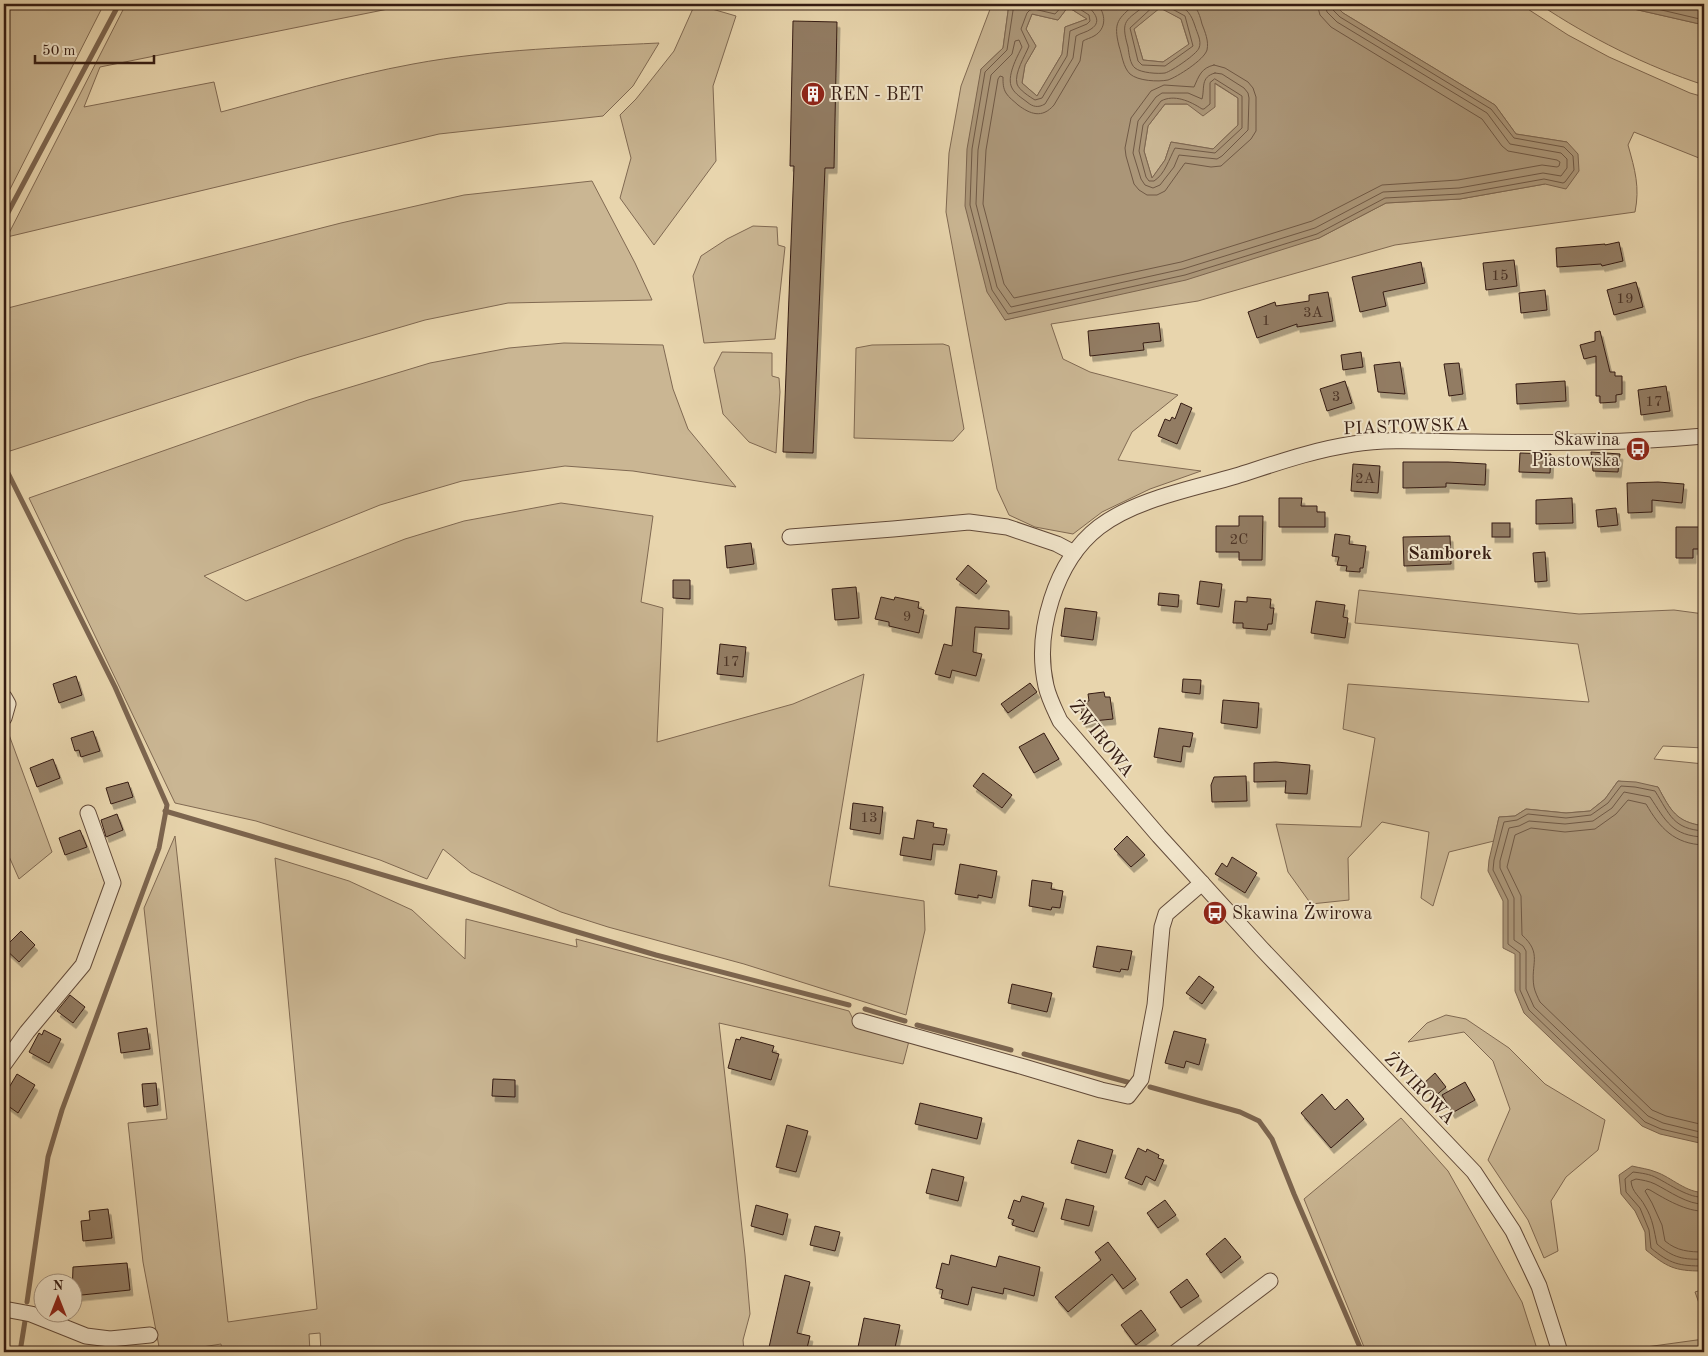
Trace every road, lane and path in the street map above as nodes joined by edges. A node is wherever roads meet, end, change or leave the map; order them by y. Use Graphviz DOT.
graph roads {
  1 [pos="1704,436"];
  2 [pos="790,537"];
  3 [pos="1074,553"];
  4 [pos="4,696"];
  5 [pos="4,718"];
  6 [pos="88,813"];
  7 [pos="1202,882"];
  8 [pos="860,1021"];
  9 [pos="4,1064"];
  10 [pos="1270,1280"];
  11 [pos="4,1309"];
  12 [pos="150,1335"];
  13 [pos="1176,1352"];
  14 [pos="1560,1352"];
  1 -- 3 [label="street, PIASTOWSKA"];
  2 -- 3 [label="street"];
  3 -- 7 [label="street, ŻWIROWA"];
  4 -- 5 [label="street"];
  6 -- 9 [label="street"];
  7 -- 8 [label="street"];
  7 -- 14 [label="street, ŻWIROWA"];
  10 -- 13 [label="street"];
  11 -- 12 [label="street"];
}
